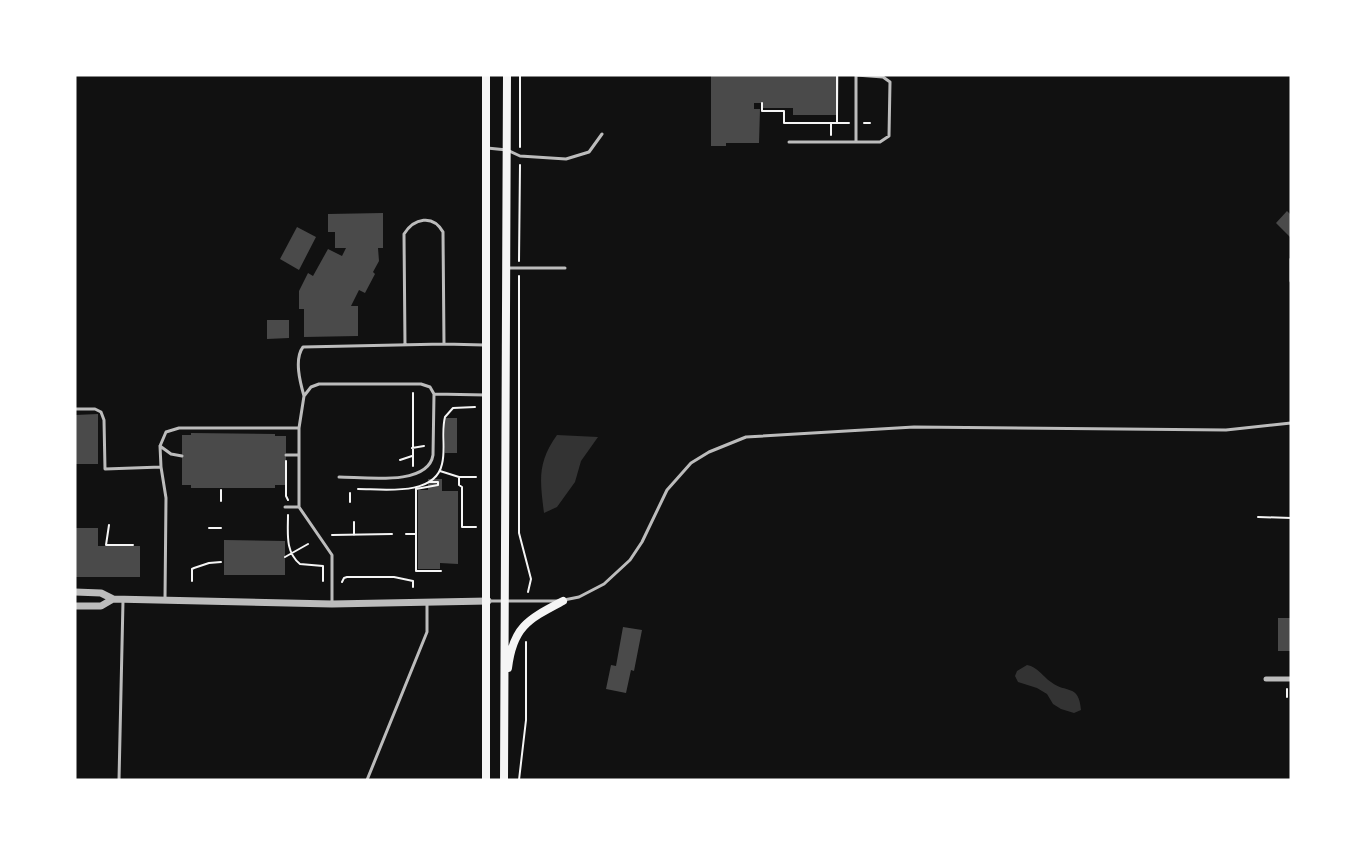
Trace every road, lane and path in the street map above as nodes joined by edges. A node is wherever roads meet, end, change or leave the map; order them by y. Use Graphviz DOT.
graph roads {
  1 [pos="486,75"];
  2 [pos="507,75"];
  3 [pos="520,75"];
  4 [pos="837,75"];
  5 [pos="856,76"];
  6 [pos="762,103"];
  7 [pos="831,123"];
  8 [pos="837,123"];
  9 [pos="856,123"];
  10 [pos="870,123"];
  11 [pos="602,134"];
  12 [pos="831,135"];
  13 [pos="789,142"];
  14 [pos="856,142"];
  15 [pos="487,147"];
  16 [pos="507,150"];
  17 [pos="520,156"];
  18 [pos="1291,259"];
  19 [pos="506,268"];
  20 [pos="519,268"];
  21 [pos="565,268"];
  22 [pos="1291,281"];
  23 [pos="444,344"];
  24 [pos="405,345"];
  25 [pos="488,345"];
  26 [pos="413,393"];
  27 [pos="434,394"];
  28 [pos="488,395"];
  29 [pos="304,396"];
  30 [pos="75,409"];
  31 [pos="1291,423"];
  32 [pos="299,428"];
  33 [pos="160,446"];
  34 [pos="424,446"];
  35 [pos="412,448"];
  36 [pos="286,455"];
  37 [pos="299,455"];
  38 [pos="182,456"];
  39 [pos="412,456"];
  40 [pos="400,460"];
  41 [pos="286,461"];
  42 [pos="413,466"];
  43 [pos="161,467"];
  44 [pos="440,471"];
  45 [pos="339,477"];
  46 [pos="459,477"];
  47 [pos="476,477"];
  48 [pos="422,481"];
  49 [pos="428,482"];
  50 [pos="423,489"];
  51 [pos="221,490"];
  52 [pos="350,493"];
  53 [pos="288,500"];
  54 [pos="221,501"];
  55 [pos="350,502"];
  56 [pos="285,507"];
  57 [pos="299,507"];
  58 [pos="288,515"];
  59 [pos="1258,518"];
  60 [pos="1291,518"];
  61 [pos="354,522"];
  62 [pos="109,525"];
  63 [pos="476,527"];
  64 [pos="209,528"];
  65 [pos="221,528"];
  66 [pos="392,534"];
  67 [pos="406,534"];
  68 [pos="416,534"];
  69 [pos="332,535"];
  70 [pos="354,535"];
  71 [pos="309,544"];
  72 [pos="133,545"];
  73 [pos="291,553"];
  74 [pos="285,557"];
  75 [pos="221,562"];
  76 [pos="441,571"];
  77 [pos="192,581"];
  78 [pos="323,581"];
  79 [pos="342,582"];
  80 [pos="413,586"];
  81 [pos="75,592"];
  82 [pos="113,599"];
  83 [pos="123,599"];
  84 [pos="165,599"];
  85 [pos="563,600"];
  86 [pos="488,601"];
  87 [pos="505,601"];
  88 [pos="524,602"];
  89 [pos="427,603"];
  90 [pos="332,604"];
  91 [pos="75,606"];
  92 [pos="526,622"];
  93 [pos="1266,679"];
  94 [pos="1291,679"];
  95 [pos="504,705"];
  96 [pos="118,780"];
  97 [pos="367,780"];
  98 [pos="486,780"];
  99 [pos="504,780"];
  100 [pos="519,780"];
  1 -- 15 [label="main road"];
  2 -- 16 [label="main road"];
  3 -- 17 [label="path"];
  4 -- 8 [label="path"];
  5 -- 9 [label="lane"];
  5 -- 14 [label="lane"];
  6 -- 7 [label="path"];
  7 -- 8 [label="path"];
  7 -- 12 [label="path"];
  8 -- 9 [label="path"];
  9 -- 10 [label="path"];
  9 -- 14 [label="lane"];
  11 -- 17 [label="lane"];
  13 -- 14 [label="lane"];
  15 -- 16 [label="lane"];
  15 -- 25 [label="main road"];
  16 -- 17 [label="lane"];
  16 -- 19 [label="main road"];
  17 -- 20 [label="path"];
  18 -- 22 [label="lane"];
  19 -- 20 [label="lane"];
  19 -- 87 [label="main road"];
  20 -- 21 [label="lane"];
  20 -- 88 [label="path"];
  23 -- 24 [label="lane"];
  23 -- 24 [label="lane"];
  23 -- 25 [label="lane"];
  24 -- 29 [label="lane"];
  25 -- 28 [label="main road"];
  26 -- 35 [label="path"];
  27 -- 28 [label="lane"];
  27 -- 29 [label="lane"];
  27 -- 45 [label="lane"];
  28 -- 86 [label="main road"];
  29 -- 32 [label="lane"];
  30 -- 43 [label="lane"];
  31 -- 85 [label="lane"];
  32 -- 33 [label="lane"];
  32 -- 37 [label="lane"];
  33 -- 38 [label="lane"];
  33 -- 43 [label="lane"];
  34 -- 35 [label="path"];
  35 -- 39 [label="path"];
  36 -- 37 [label="lane"];
  37 -- 57 [label="lane"];
  39 -- 40 [label="path"];
  39 -- 42 [label="path"];
  41 -- 53 [label="path"];
  43 -- 84 [label="lane"];
  44 -- 46 [label="path"];
  46 -- 47 [label="path"];
  46 -- 63 [label="path"];
  48 -- 50 [label="path"];
  49 -- 50 [label="path"];
  50 -- 68 [label="path"];
  51 -- 54 [label="path"];
  52 -- 55 [label="path"];
  56 -- 57 [label="lane"];
  57 -- 90 [label="lane"];
  58 -- 73 [label="path"];
  59 -- 60 [label="path"];
  61 -- 70 [label="path"];
  62 -- 72 [label="path"];
  64 -- 65 [label="path"];
  66 -- 70 [label="path"];
  67 -- 68 [label="path"];
  68 -- 76 [label="path"];
  69 -- 70 [label="path"];
  71 -- 73 [label="path"];
  73 -- 74 [label="path"];
  73 -- 78 [label="path"];
  75 -- 77 [label="path"];
  79 -- 80 [label="path"];
  81 -- 82 [label="street"];
  82 -- 83 [label="street"];
  82 -- 91 [label="street"];
  83 -- 84 [label="street"];
  83 -- 96 [label="lane"];
  84 -- 90 [label="street"];
  85 -- 88 [label="lane"];
  85 -- 92 [label="main road"];
  86 -- 87 [label="lane"];
  86 -- 89 [label="street"];
  86 -- 98 [label="main road"];
  87 -- 88 [label="lane"];
  87 -- 95 [label="main road"];
  89 -- 90 [label="street"];
  89 -- 97 [label="lane"];
  92 -- 95 [label="main road"];
  92 -- 100 [label="path"];
  93 -- 94 [label="street"];
  95 -- 99 [label="main road"];
}
